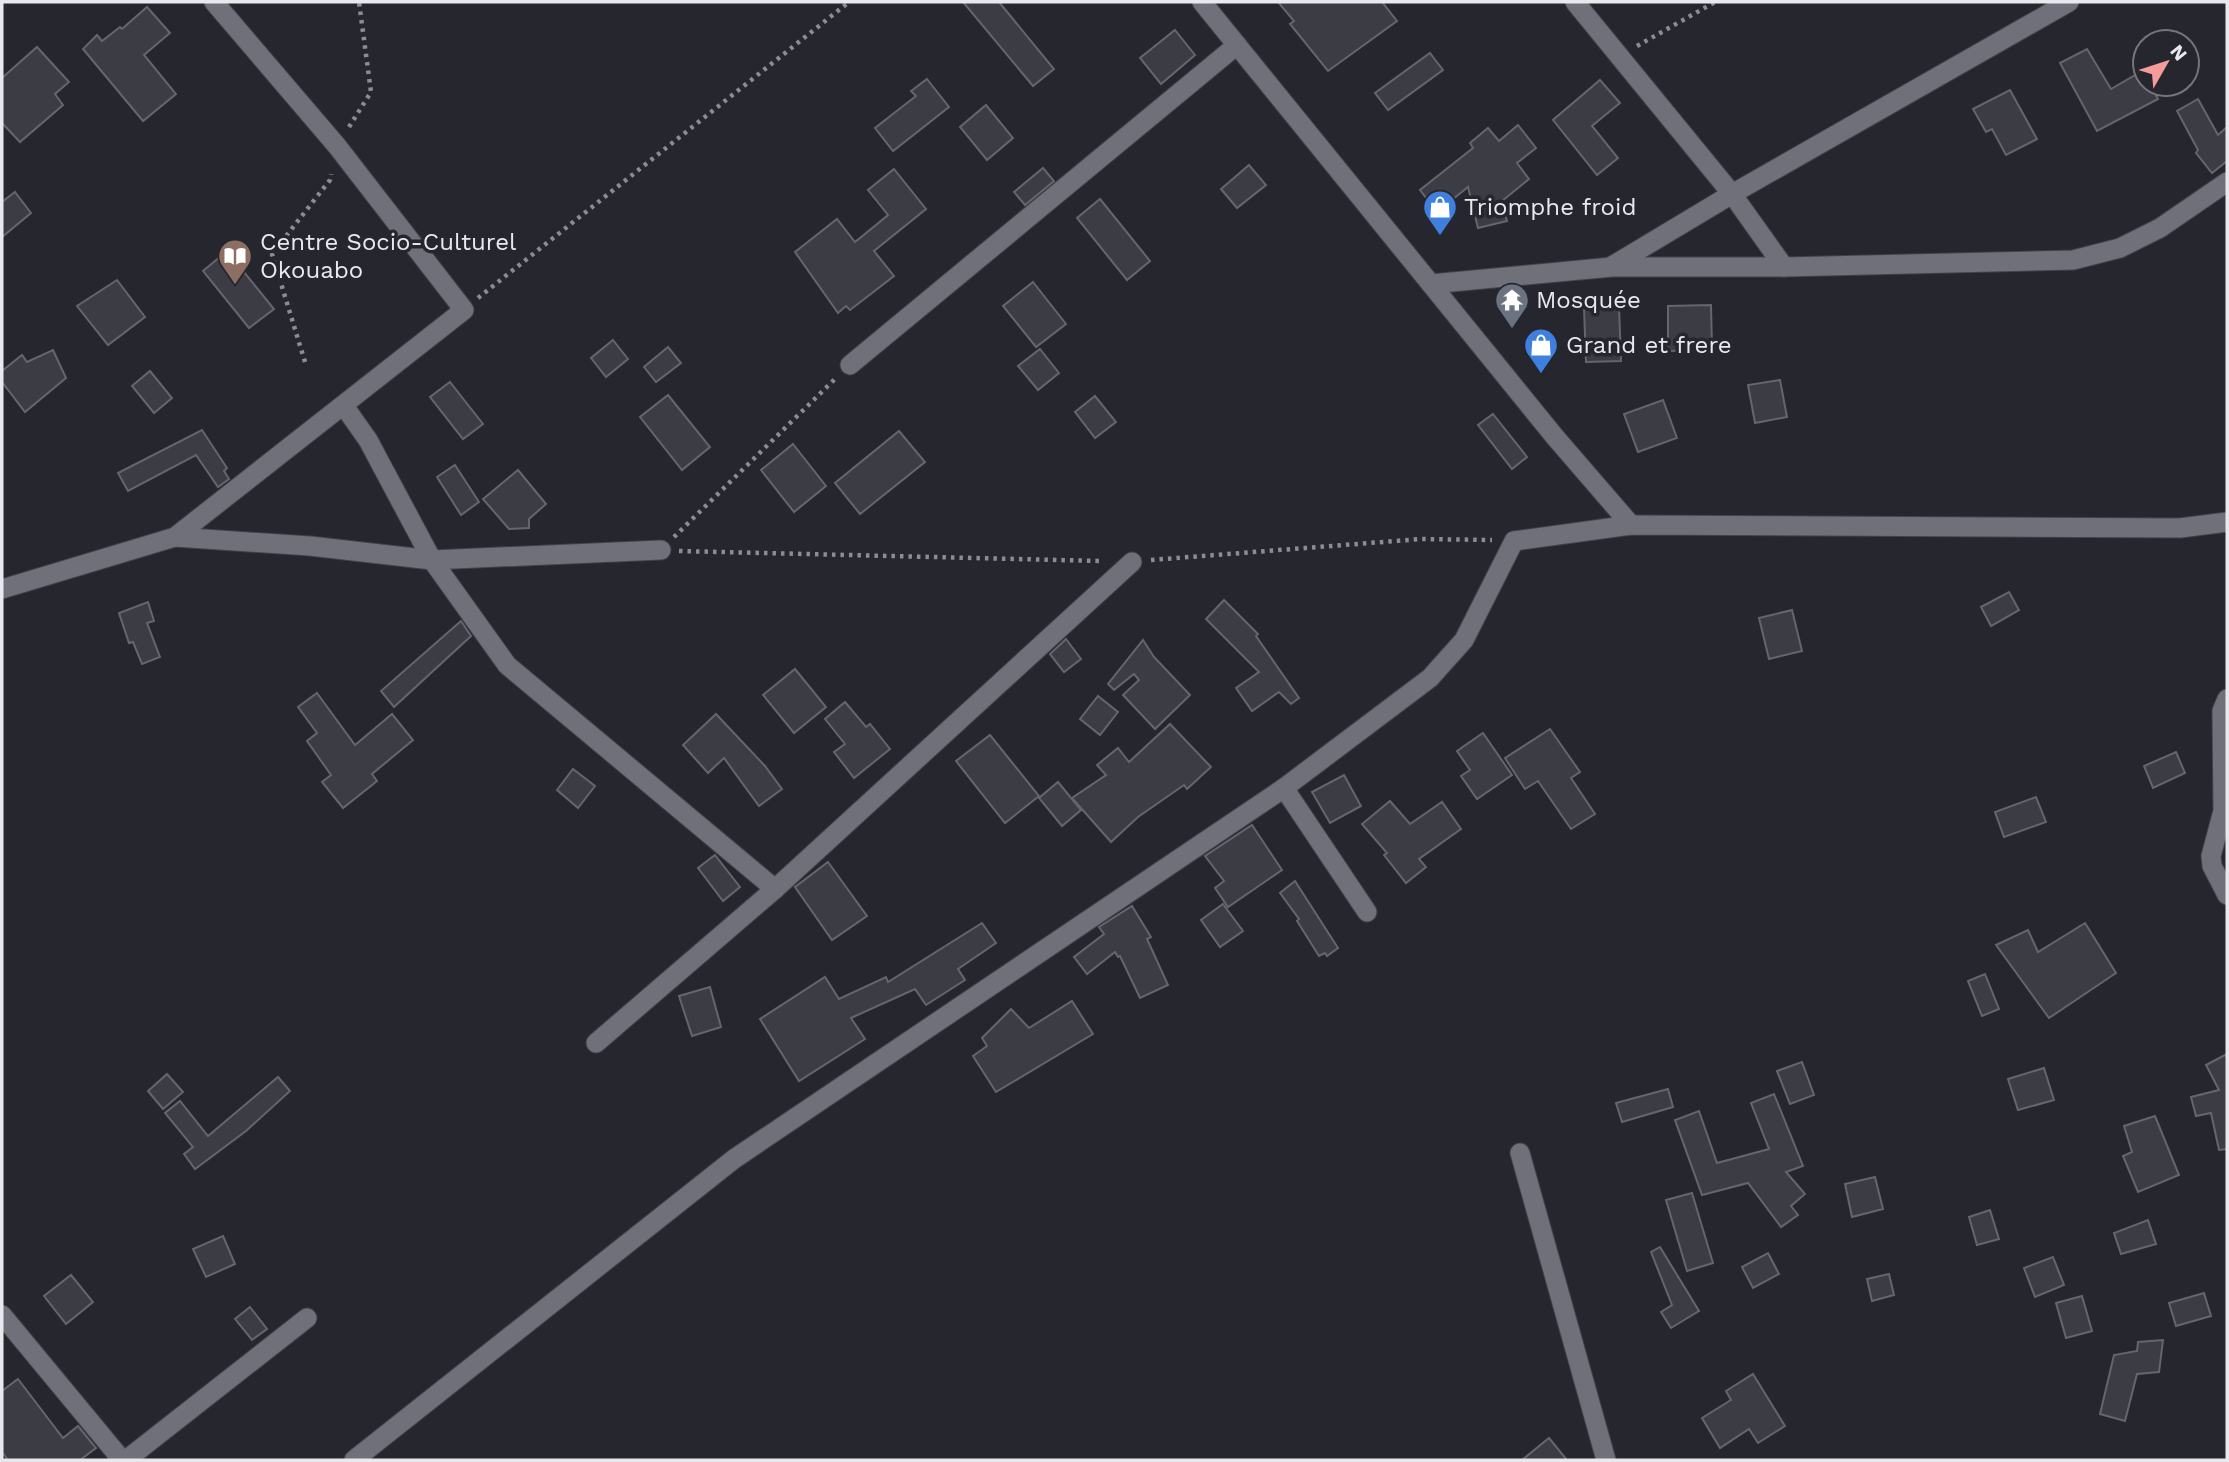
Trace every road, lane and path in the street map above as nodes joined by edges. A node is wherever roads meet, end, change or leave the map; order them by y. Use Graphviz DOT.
graph roads {
  1 [pos="214,2"];
  2 [pos="359,2"];
  3 [pos="849,2"];
  4 [pos="1202,2"];
  5 [pos="1575,2"];
  6 [pos="1715,2"];
  7 [pos="2068,2"];
  8 [pos="1237,45"];
  9 [pos="1618,57"];
  10 [pos="337,146"];
  11 [pos="2227,182"];
  12 [pos="1732,194"];
  13 [pos="1612,267"];
  14 [pos="1784,267"];
  15 [pos="1431,284"];
  16 [pos="464,310"];
  17 [pos="305,362"];
  18 [pos="850,365"];
  19 [pos="344,406"];
  20 [pos="2227,522"];
  21 [pos="1631,525"];
  22 [pos="175,537"];
  23 [pos="1514,541"];
  24 [pos="661,550"];
  25 [pos="432,560"];
  26 [pos="1132,562"];
  27 [pos="2,589"];
  28 [pos="2227,699"];
  29 [pos="1284,788"];
  30 [pos="775,889"];
  31 [pos="2227,895"];
  32 [pos="1367,912"];
  33 [pos="596,1043"];
  34 [pos="1520,1153"];
  35 [pos="2,1315"];
  36 [pos="307,1318"];
  37 [pos="124,1460"];
  38 [pos="354,1460"];
  39 [pos="1606,1460"];
  1 -- 10 [label="street"];
  2 -- 10 [label="path"];
  3 -- 16 [label="path"];
  4 -- 8 [label="street"];
  5 -- 9 [label="street"];
  6 -- 9 [label="path"];
  7 -- 12 [label="street"];
  8 -- 15 [label="street"];
  8 -- 18 [label="street"];
  9 -- 12 [label="street"];
  10 -- 16 [label="street"];
  10 -- 17 [label="path"];
  11 -- 14 [label="street"];
  12 -- 13 [label="street"];
  12 -- 14 [label="street"];
  13 -- 14 [label="street"];
  13 -- 15 [label="street"];
  15 -- 21 [label="street"];
  16 -- 19 [label="street"];
  18 -- 24 [label="path"];
  19 -- 22 [label="street"];
  19 -- 25 [label="street"];
  20 -- 21 [label="street"];
  21 -- 23 [label="street"];
  22 -- 25 [label="street"];
  22 -- 27 [label="street"];
  23 -- 26 [label="path"];
  23 -- 29 [label="street"];
  24 -- 25 [label="street"];
  24 -- 26 [label="path"];
  25 -- 30 [label="street"];
  26 -- 30 [label="street"];
  28 -- 31 [label="street"];
  29 -- 32 [label="street"];
  29 -- 38 [label="street"];
  30 -- 33 [label="street"];
  34 -- 39 [label="street"];
  35 -- 37 [label="street"];
  36 -- 37 [label="street"];
}
